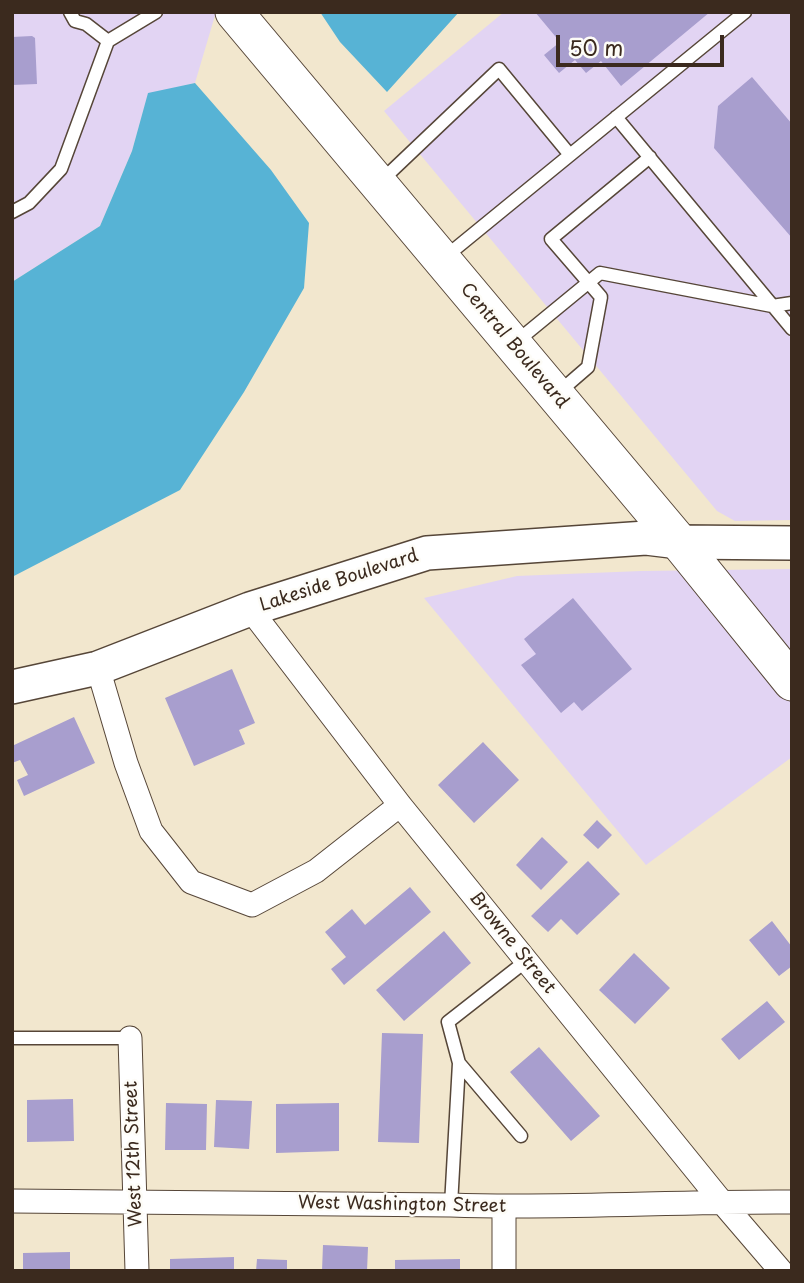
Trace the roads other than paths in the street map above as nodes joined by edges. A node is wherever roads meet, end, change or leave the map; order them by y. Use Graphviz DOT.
graph roads {
  1 [pos="69,12"];
  2 [pos="156,12"];
  3 [pos="234,12"];
  4 [pos="745,12"];
  5 [pos="108,41"];
  6 [pos="616,117"];
  7 [pos="569,155"];
  8 [pos="650,157"];
  9 [pos="378,184"];
  10 [pos="12,212"];
  11 [pos="442,260"];
  12 [pos="588,283"];
  13 [pos="792,303"];
  14 [pos="772,306"];
  15 [pos="792,329"];
  16 [pos="513,345"];
  17 [pos="555,395"];
  18 [pos="679,542"];
  19 [pos="792,543"];
  20 [pos="250,610"];
  21 [pos="98,668"];
  22 [pos="792,682"];
  23 [pos="12,687"];
  24 [pos="400,805"];
  25 [pos="526,961"];
  26 [pos="12,1038"];
  27 [pos="130,1038"];
  28 [pos="459,1063"];
  29 [pos="521,1136"];
  30 [pos="12,1201"];
  31 [pos="721,1201"];
  32 [pos="136,1202"];
  33 [pos="792,1202"];
  34 [pos="451,1205"];
  35 [pos="504,1207"];
  36 [pos="137,1271"];
  37 [pos="504,1271"];
  38 [pos="781,1271"];
  1 -- 5 [label="lane"];
  2 -- 5 [label="lane"];
  3 -- 9 [label="main road, Central Boulevard"];
  4 -- 6 [label="lane"];
  5 -- 10 [label="lane"];
  6 -- 7 [label="lane"];
  6 -- 8 [label="lane"];
  7 -- 9 [label="lane"];
  7 -- 11 [label="lane"];
  8 -- 12 [label="lane"];
  8 -- 14 [label="lane"];
  9 -- 11 [label="main road, Central Boulevard"];
  11 -- 16 [label="main road, Central Boulevard"];
  12 -- 14 [label="lane"];
  12 -- 16 [label="lane"];
  12 -- 17 [label="lane"];
  13 -- 14 [label="lane"];
  14 -- 15 [label="lane"];
  16 -- 17 [label="main road, Central Boulevard"];
  17 -- 18 [label="main road, Central Boulevard"];
  18 -- 19 [label="street, Lakeside Boulevard"];
  18 -- 20 [label="street, Lakeside Boulevard"];
  18 -- 22 [label="main road, Central Boulevard"];
  20 -- 21 [label="street, Lakeside Boulevard"];
  20 -- 24 [label="street, Browne Street"];
  21 -- 23 [label="street, Lakeside Boulevard"];
  21 -- 24 [label="street"];
  24 -- 25 [label="street, Browne Street"];
  25 -- 28 [label="lane"];
  25 -- 31 [label="street, Browne Street"];
  26 -- 27 [label="lane"];
  27 -- 32 [label="street, West 12th Street"];
  28 -- 29 [label="lane"];
  28 -- 34 [label="lane"];
  30 -- 32 [label="street, West Washington Street"];
  31 -- 33 [label="street, West Washington Street"];
  31 -- 35 [label="street, West Washington Street"];
  31 -- 38 [label="street, Browne Street"];
  32 -- 34 [label="street, West Washington Street"];
  32 -- 36 [label="street, West 12th Street"];
  34 -- 35 [label="street, West Washington Street"];
  35 -- 37 [label="street"];
}
